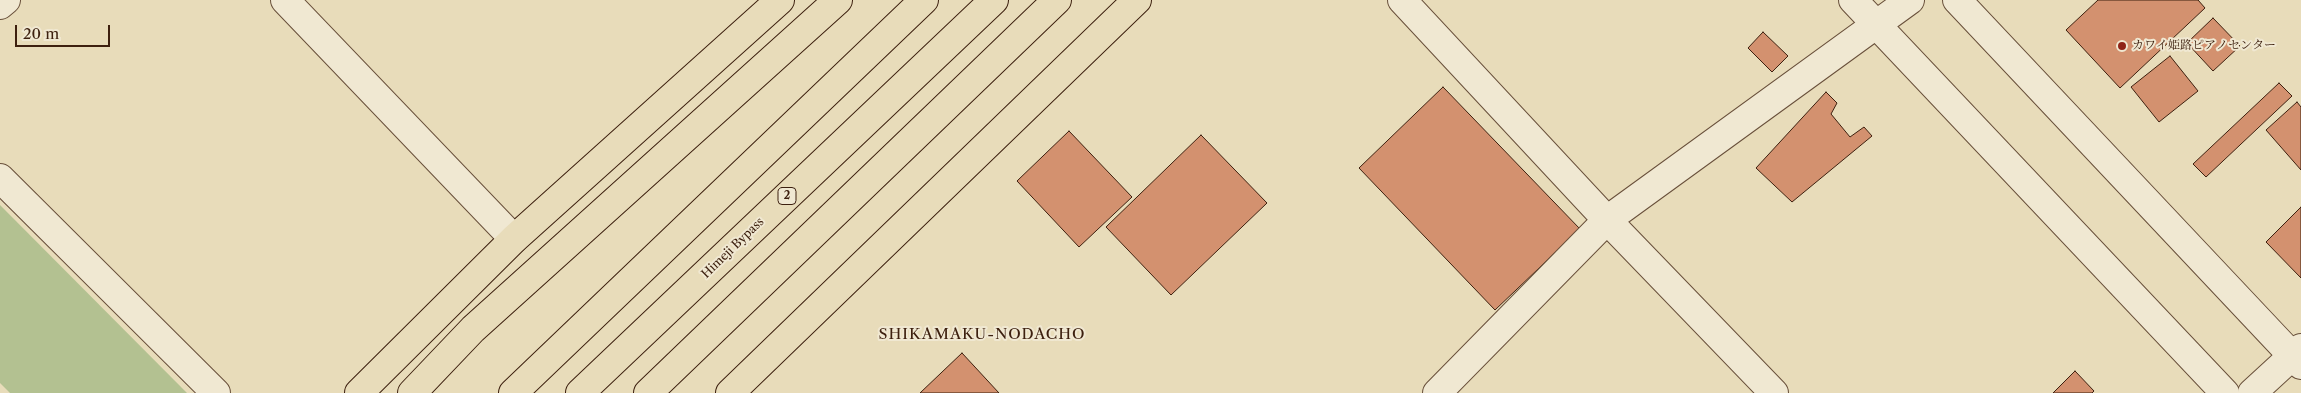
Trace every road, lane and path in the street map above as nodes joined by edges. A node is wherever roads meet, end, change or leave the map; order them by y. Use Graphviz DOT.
graph roads {
  1 [pos="6,0"];
  2 [pos="284,0"];
  3 [pos="780,0"];
  4 [pos="838,0"];
  5 [pos="924,0"];
  6 [pos="994,0"];
  7 [pos="1057,0"];
  8 [pos="1137,0"];
  9 [pos="1402,0"];
  10 [pos="1853,0"];
  11 [pos="1910,0"];
  12 [pos="1957,0"];
  13 [pos="0,5"];
  14 [pos="1876,24"];
  15 [pos="0,178"];
  16 [pos="1607,220"];
  17 [pos="514,239"];
  18 [pos="2298,356"];
  19 [pos="216,393"];
  20 [pos="359,393"];
  21 [pos="412,393"];
  22 [pos="513,393"];
  23 [pos="580,393"];
  24 [pos="648,393"];
  25 [pos="730,393"];
  26 [pos="1437,393"];
  27 [pos="1774,393"];
  28 [pos="2225,393"];
  29 [pos="2252,393"];
  1 -- 13 [label="street"];
  2 -- 17 [label="street"];
  3 -- 17 [label="highway"];
  4 -- 21 [label="highway"];
  5 -- 22 [label="highway"];
  6 -- 23 [label="highway, Himeji Bypass / 2"];
  7 -- 24 [label="highway"];
  8 -- 25 [label="highway"];
  9 -- 16 [label="street"];
  10 -- 14 [label="street"];
  11 -- 14 [label="street"];
  12 -- 18 [label="street"];
  14 -- 16 [label="street"];
  14 -- 28 [label="street"];
  15 -- 19 [label="street"];
  16 -- 26 [label="street"];
  16 -- 27 [label="street"];
  17 -- 20 [label="highway"];
  18 -- 29 [label="street"];
}
